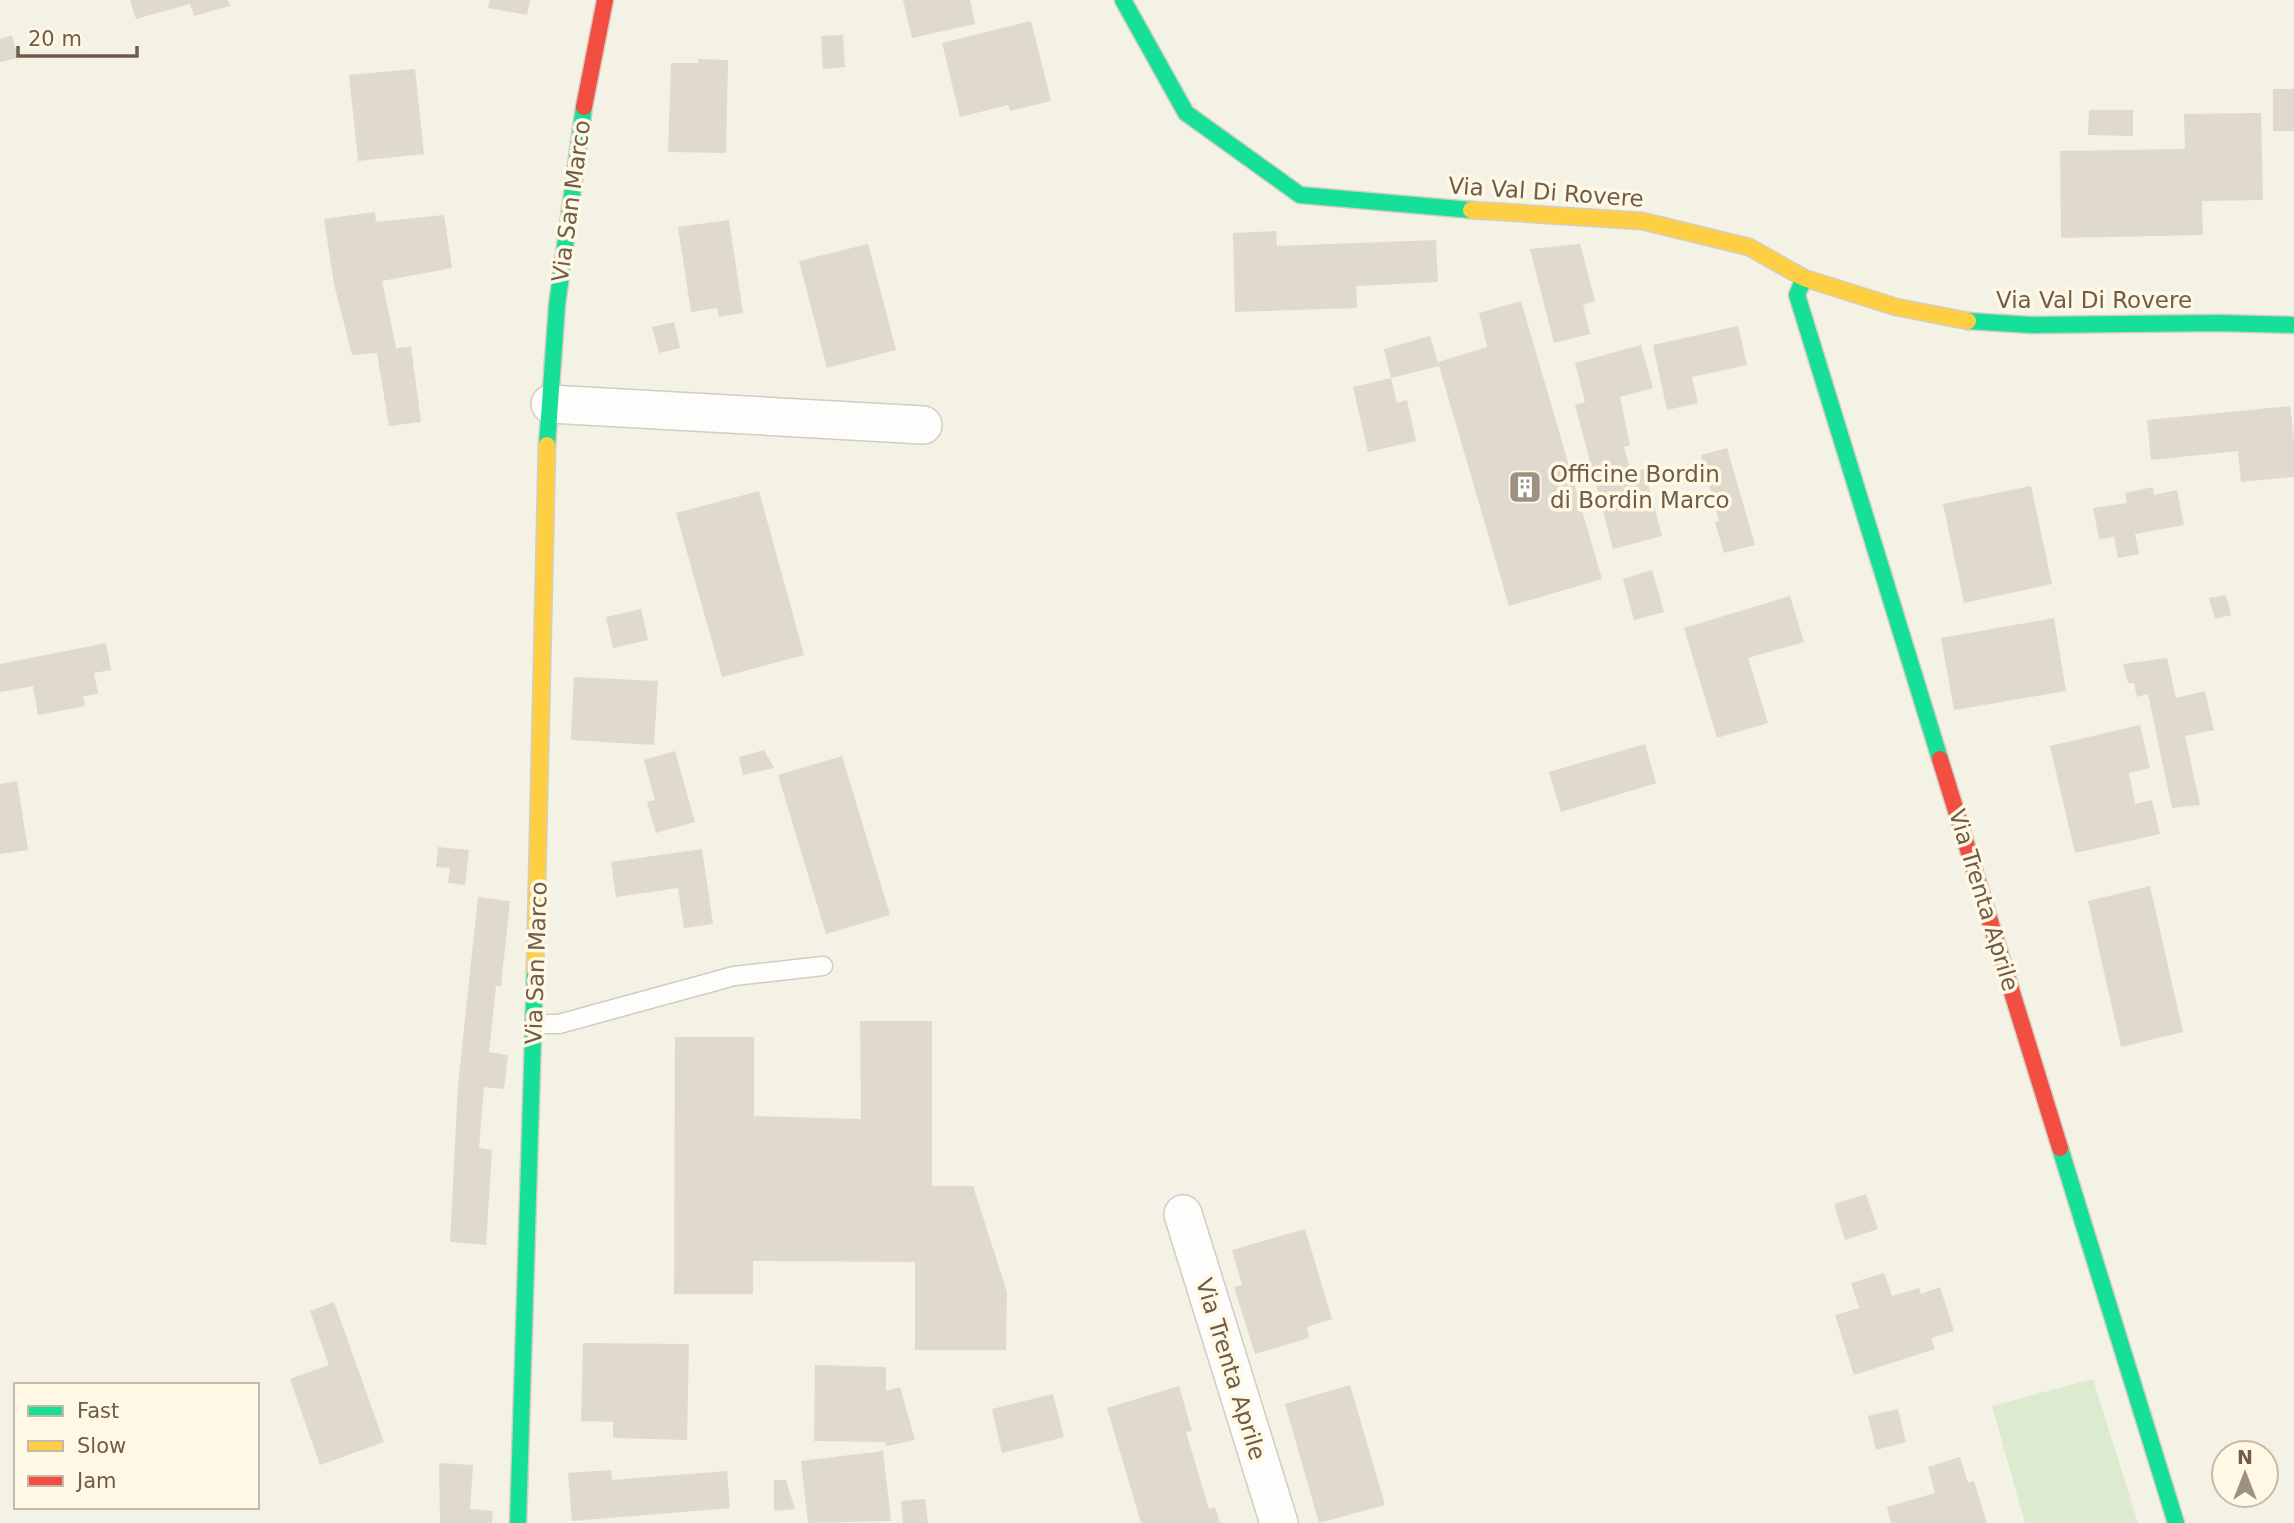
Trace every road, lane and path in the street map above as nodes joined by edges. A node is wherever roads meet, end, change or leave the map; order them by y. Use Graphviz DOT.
graph roads {
  1 [pos="605,0"];
  2 [pos="1124,0"];
  3 [pos="1804,278"];
  4 [pos="2294,325"];
  5 [pos="550,404"];
  6 [pos="923,425"];
  7 [pos="823,966"];
  8 [pos="534,1024"];
  9 [pos="1183,1214"];
  10 [pos="518,1523"];
  11 [pos="1279,1523"];
  12 [pos="2176,1523"];
  1 -- 5 [label="street, Via San Marco"];
  2 -- 3 [label="street, Via Val Di Rovere"];
  3 -- 4 [label="street, Via Val Di Rovere"];
  3 -- 12 [label="street, Via Trenta Aprile"];
  5 -- 6 [label="street"];
  5 -- 8 [label="street, Via San Marco"];
  7 -- 8 [label="lane"];
  8 -- 10 [label="street, Via San Marco"];
  9 -- 11 [label="street, Via Trenta Aprile"];
}
